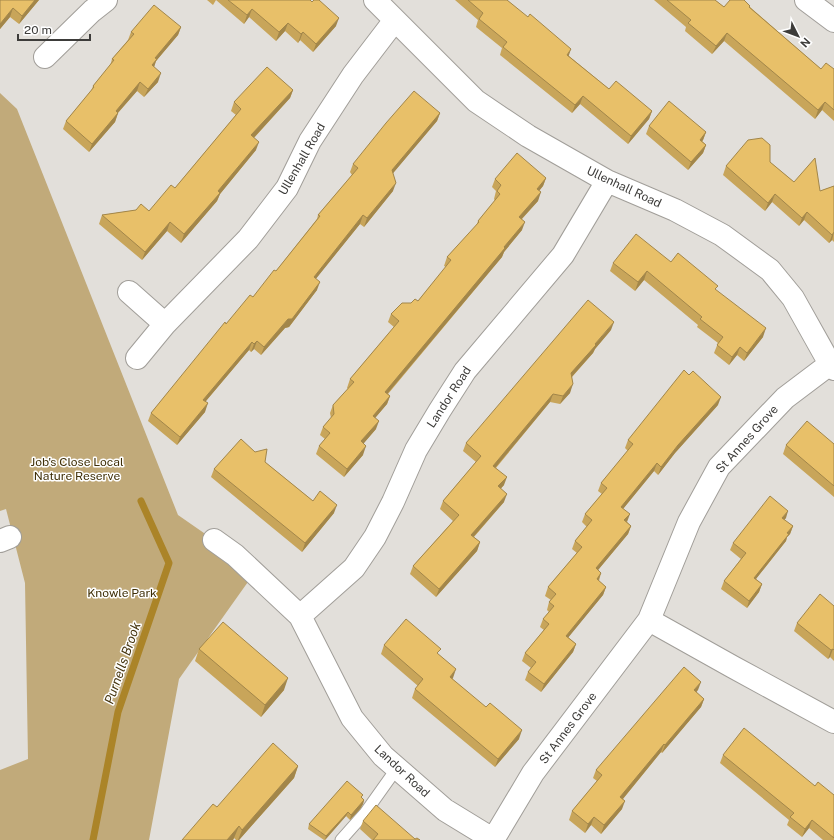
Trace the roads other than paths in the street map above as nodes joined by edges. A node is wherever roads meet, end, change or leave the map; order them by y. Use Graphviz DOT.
graph roads {
  1 [pos="106,0"];
  2 [pos="375,0"];
  3 [pos="806,0"];
  4 [pos="395,20"];
  5 [pos="834,21"];
  6 [pos="45,57"];
  7 [pos="606,181"];
  8 [pos="129,292"];
  9 [pos="165,324"];
  10 [pos="137,358"];
  11 [pos="832,367"];
  12 [pos="214,540"];
  13 [pos="300,616"];
  14 [pos="649,620"];
  15 [pos="834,722"];
  16 [pos="397,768"];
  17 [pos="341,840"];
  18 [pos="494,840"];
  1 -- 6 [label="street"];
  2 -- 4 [label="street, Ullenhall Road"];
  3 -- 5 [label="street"];
  4 -- 7 [label="street, Ullenhall Road"];
  4 -- 9 [label="street, Ullenhall Road"];
  7 -- 11 [label="street, Ullenhall Road"];
  7 -- 13 [label="street, Landor Road"];
  8 -- 9 [label="street"];
  9 -- 10 [label="street, Ullenhall Road"];
  11 -- 14 [label="street, St Annes Grove"];
  12 -- 13 [label="street, Landor Road"];
  13 -- 16 [label="street, Landor Road"];
  14 -- 15 [label="street"];
  14 -- 18 [label="street, St Annes Grove"];
  16 -- 17 [label="lane"];
  16 -- 18 [label="street, Landor Road"];
}
